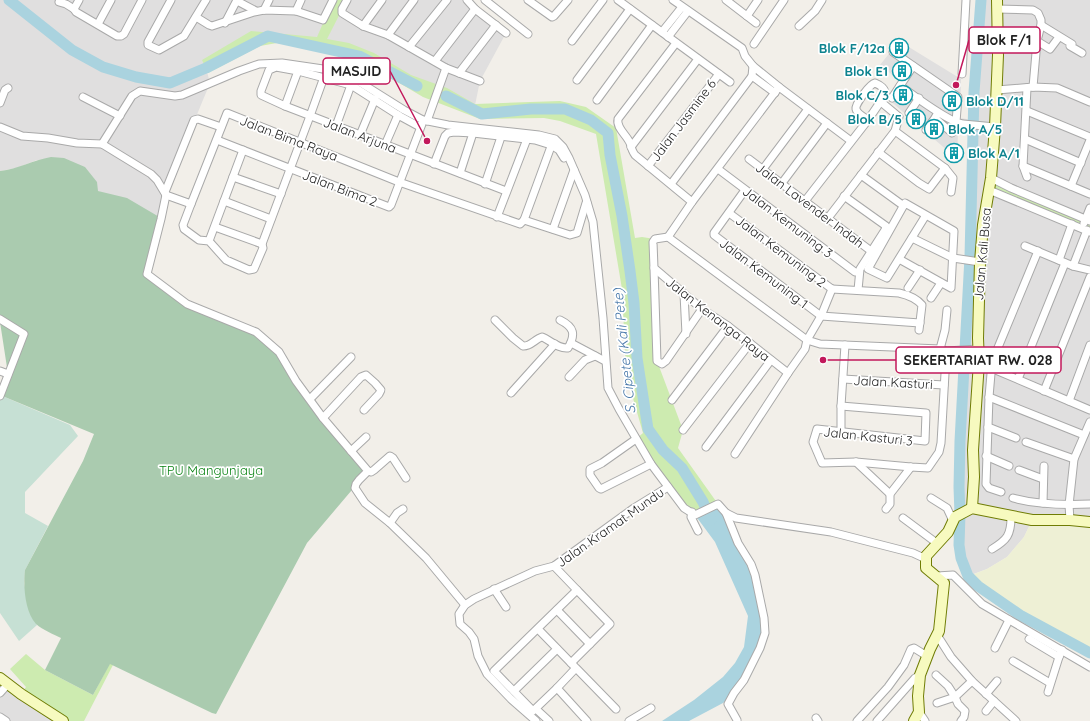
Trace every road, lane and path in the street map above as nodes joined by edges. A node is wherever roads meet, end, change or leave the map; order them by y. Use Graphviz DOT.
graph roads {
  1 [pos="79,0"];
  2 [pos="111,0"];
  3 [pos="142,0"];
  4 [pos="171,0"];
  5 [pos="206,0"];
  6 [pos="237,0"];
  7 [pos="269,0"];
  8 [pos="301,0"];
  9 [pos="333,0"];
  10 [pos="347,0"];
  11 [pos="382,0"];
  12 [pos="414,0"];
  13 [pos="447,0"];
  14 [pos="467,0"];
  15 [pos="484,0"];
  16 [pos="528,0"];
  17 [pos="568,0"];
  18 [pos="603,0"];
  19 [pos="618,0"];
  20 [pos="673,0"];
  21 [pos="726,0"];
  22 [pos="758,0"];
  23 [pos="784,0"];
  24 [pos="822,0"];
  25 [pos="966,0"];
  26 [pos="59,2"];
  27 [pos="997,5"];
  28 [pos="74,9"];
  29 [pos="476,9"];
  30 [pos="630,9"];
  31 [pos="685,9"];
  32 [pos="296,10"];
  33 [pos="260,11"];
  34 [pos="747,16"];
  35 [pos="196,17"];
  36 [pos="225,23"];
  37 [pos="756,23"];
  38 [pos="98,24"];
  39 [pos="496,25"];
  40 [pos="1042,25"];
  41 [pos="363,26"];
  42 [pos="652,26"];
  43 [pos="799,26"];
  44 [pos="662,32"];
  45 [pos="506,33"];
  46 [pos="528,34"];
  47 [pos="388,35"];
  48 [pos="668,37"];
  49 [pos="1059,37"];
  50 [pos="572,41"];
  51 [pos="1037,41"];
  52 [pos="676,43"];
  53 [pos="754,44"];
  54 [pos="409,47"];
  55 [pos="893,52"];
  56 [pos="1082,53"];
  57 [pos="698,59"];
  58 [pos="435,62"];
  59 [pos="753,66"];
  60 [pos="914,66"];
  61 [pos="446,68"];
  62 [pos="298,71"];
  63 [pos="459,73"];
  64 [pos="719,74"];
  65 [pos="962,74"];
  66 [pos="752,76"];
  67 [pos="324,77"];
  68 [pos="577,80"];
  69 [pos="480,81"];
  70 [pos="730,82"];
  71 [pos="351,85"];
  72 [pos="900,86"];
  73 [pos="8,88"];
  74 [pos="1030,88"];
  75 [pos="777,90"];
  76 [pos="997,90"];
  77 [pos="83,97"];
  78 [pos="892,98"];
  79 [pos="919,98"];
  80 [pos="375,99"];
  81 [pos="597,100"];
  82 [pos="881,102"];
  83 [pos="1090,102"];
  84 [pos="0,103"];
  85 [pos="285,106"];
  86 [pos="808,109"];
  87 [pos="1026,111"];
  88 [pos="909,113"];
  89 [pos="398,114"];
  90 [pos="937,115"];
  91 [pos="120,116"];
  92 [pos="310,116"];
  93 [pos="868,120"];
  94 [pos="423,123"];
  95 [pos="827,123"];
  96 [pos="960,123"];
  97 [pos="336,126"];
  98 [pos="0,127"];
  99 [pos="222,127"];
  100 [pos="996,128"];
  101 [pos="926,130"];
  102 [pos="895,131"];
  103 [pos="473,133"];
  104 [pos="360,135"];
  105 [pos="501,137"];
  106 [pos="527,139"];
  107 [pos="1025,139"];
  108 [pos="1090,139"];
  109 [pos="217,140"];
  110 [pos="300,141"];
  111 [pos="851,141"];
  112 [pos="553,142"];
  113 [pos="102,144"];
  114 [pos="385,145"];
  115 [pos="631,147"];
  116 [pos="243,150"];
  117 [pos="878,152"];
  118 [pos="410,154"];
  119 [pos="749,159"];
  120 [pos="1081,163"];
  121 [pos="434,164"];
  122 [pos="648,166"];
  123 [pos="1023,166"];
  124 [pos="945,168"];
  125 [pos="290,169"];
  126 [pos="718,169"];
  127 [pos="763,169"];
  128 [pos="460,173"];
  129 [pos="573,173"];
  130 [pos="861,175"];
  131 [pos="233,177"];
  132 [pos="991,178"];
  133 [pos="1027,178"];
  134 [pos="399,182"];
  135 [pos="782,183"];
  136 [pos="485,184"];
  137 [pos="671,184"];
  138 [pos="1071,186"];
  139 [pos="746,190"];
  140 [pos="989,190"];
  141 [pos="506,191"];
  142 [pos="951,192"];
  143 [pos="165,193"];
  144 [pos="281,194"];
  145 [pos="1090,194"];
  146 [pos="844,196"];
  147 [pos="224,201"];
  148 [pos="805,201"];
  149 [pos="692,202"];
  150 [pos="586,203"];
  151 [pos="191,204"];
  152 [pos="901,204"];
  153 [pos="1090,208"];
  154 [pos="730,213"];
  155 [pos="926,215"];
  156 [pos="497,216"];
  157 [pos="828,218"];
  158 [pos="271,219"];
  159 [pos="524,220"];
  160 [pos="1088,220"];
  161 [pos="1072,224"];
  162 [pos="215,227"];
  163 [pos="552,229"];
  164 [pos="1086,230"];
  165 [pos="668,237"];
  166 [pos="912,238"];
  167 [pos="209,241"];
  168 [pos="262,244"];
  169 [pos="1025,246"];
  170 [pos="872,251"];
  171 [pos="1038,251"];
  172 [pos="953,258"];
  173 [pos="899,259"];
  174 [pos="1062,261"];
  175 [pos="980,262"];
  176 [pos="1073,266"];
  177 [pos="654,268"];
  178 [pos="920,270"];
  179 [pos="1090,270"];
  180 [pos="859,272"];
  181 [pos="1090,277"];
  182 [pos="941,282"];
  183 [pos="908,288"];
  184 [pos="832,289"];
  185 [pos="858,290"];
  186 [pos="684,294"];
  187 [pos="931,298"];
  188 [pos="702,309"];
  189 [pos="947,310"];
  190 [pos="821,316"];
  191 [pos="0,319"];
  192 [pos="495,320"];
  193 [pos="560,320"];
  194 [pos="728,326"];
  195 [pos="686,334"];
  196 [pos="807,340"];
  197 [pos="571,343"];
  198 [pos="750,343"];
  199 [pos="555,344"];
  200 [pos="845,345"];
  201 [pos="1090,345"];
  202 [pos="978,349"];
  203 [pos="943,350"];
  204 [pos="595,356"];
  205 [pos="351,357"];
  206 [pos="771,360"];
  207 [pos="605,361"];
  208 [pos="991,368"];
  209 [pos="0,371"];
  210 [pos="788,373"];
  211 [pos="8,374"];
  212 [pos="568,377"];
  213 [pos="843,379"];
  214 [pos="1018,379"];
  215 [pos="944,385"];
  216 [pos="1044,391"];
  217 [pos="511,393"];
  218 [pos="0,396"];
  219 [pos="988,397"];
  220 [pos="310,399"];
  221 [pos="672,400"];
  222 [pos="1069,401"];
  223 [pos="841,406"];
  224 [pos="364,410"];
  225 [pos="1090,410"];
  226 [pos="323,418"];
  227 [pos="1090,422"];
  228 [pos="988,426"];
  229 [pos="683,430"];
  230 [pos="841,432"];
  231 [pos="1084,435"];
  232 [pos="366,437"];
  233 [pos="1016,438"];
  234 [pos="636,439"];
  235 [pos="1026,442"];
  236 [pos="706,447"];
  237 [pos="351,451"];
  238 [pos="735,454"];
  239 [pos="986,456"];
  240 [pos="1074,459"];
  241 [pos="856,462"];
  242 [pos="650,464"];
  243 [pos="1009,466"];
  244 [pos="1044,466"];
  245 [pos="911,468"];
  246 [pos="1019,470"];
  247 [pos="368,471"];
  248 [pos="406,478"];
  249 [pos="1043,479"];
  250 [pos="668,487"];
  251 [pos="1001,492"];
  252 [pos="890,494"];
  253 [pos="931,498"];
  254 [pos="1013,498"];
  255 [pos="1043,503"];
  256 [pos="1090,504"];
  257 [pos="1069,505"];
  258 [pos="972,508"];
  259 [pos="403,509"];
  260 [pos="886,509"];
  261 [pos="693,513"];
  262 [pos="726,513"];
  263 [pos="1011,517"];
  264 [pos="903,518"];
  265 [pos="954,519"];
  266 [pos="1070,520"];
  267 [pos="1090,522"];
  268 [pos="390,523"];
  269 [pos="698,531"];
  270 [pos="938,544"];
  271 [pos="992,549"];
  272 [pos="926,559"];
  273 [pos="554,566"];
  274 [pos="937,576"];
  275 [pos="494,589"];
  276 [pos="577,590"];
  277 [pos="465,605"];
  278 [pos="506,607"];
  279 [pos="557,610"];
  280 [pos="1009,620"];
  281 [pos="538,629"];
  282 [pos="937,635"];
  283 [pos="1029,639"];
  284 [pos="590,644"];
  285 [pos="995,648"];
  286 [pos="557,649"];
  287 [pos="1060,654"];
  288 [pos="927,656"];
  289 [pos="1013,661"];
  290 [pos="573,666"];
  291 [pos="1090,667"];
  292 [pos="920,675"];
  293 [pos="936,675"];
  294 [pos="4,681"];
  295 [pos="972,681"];
  296 [pos="997,681"];
  297 [pos="1050,683"];
  298 [pos="557,688"];
  299 [pos="514,691"];
  300 [pos="1048,692"];
  301 [pos="0,693"];
  302 [pos="986,694"];
  303 [pos="955,697"];
  304 [pos="994,702"];
  305 [pos="937,703"];
  306 [pos="651,708"];
  307 [pos="536,709"];
  308 [pos="616,709"];
  309 [pos="986,711"];
  310 [pos="0,717"];
  311 [pos="916,717"];
  312 [pos="737,720"];
  313 [pos="6,721"];
  314 [pos="62,721"];
  315 [pos="536,721"];
  316 [pos="549,721"];
  317 [pos="587,721"];
  318 [pos="629,721"];
  319 [pos="857,721"];
  320 [pos="877,721"];
  321 [pos="925,721"];
  322 [pos="961,721"];
  323 [pos="1016,721"];
  1 -- 28 [label="street"];
  2 -- 38 [label="street"];
  3 -- 38 [label="street"];
  4 -- 35 [label="street"];
  5 -- 35 [label="street"];
  6 -- 33 [label="street"];
  6 -- 36 [label="street"];
  7 -- 33 [label="street"];
  8 -- 32 [label="street"];
  9 -- 32 [label="street"];
  10 -- 41 [label="street"];
  11 -- 41 [label="street"];
  12 -- 47 [label="street"];
  13 -- 54 [label="street"];
  14 -- 29 [label="street"];
  15 -- 46 [label="street"];
  16 -- 17 [label="street"];
  18 -- 50 [label="street"];
  19 -- 30 [label="street"];
  20 -- 31 [label="street"];
  21 -- 34 [label="street"];
  22 -- 34 [label="street"];
  23 -- 53 [label="street"];
  24 -- 43 [label="street"];
  25 -- 65 [label="street"];
  26 -- 28 [label="street"];
  27 -- 40 [label="street"];
  27 -- 76 [label="street, Jalan Kali Busa"];
  28 -- 38 [label="street"];
  29 -- 39 [label="street"];
  29 -- 58 [label="street"];
  30 -- 42 [label="street"];
  30 -- 68 [label="street"];
  31 -- 44 [label="street"];
  31 -- 48 [label="street"];
  31 -- 59 [label="street"];
  32 -- 33 [label="street"];
  33 -- 36 [label="street"];
  34 -- 37 [label="street"];
  35 -- 36 [label="street"];
  39 -- 45 [label="street"];
  39 -- 63 [label="street"];
  40 -- 49 [label="street"];
  40 -- 51 [label="street"];
  41 -- 47 [label="street"];
  42 -- 44 [label="street"];
  42 -- 81 [label="street"];
  44 -- 48 [label="street"];
  47 -- 54 [label="street"];
  48 -- 52 [label="street"];
  49 -- 51 [label="street"];
  49 -- 56 [label="street"];
  51 -- 74 [label="street"];
  52 -- 57 [label="street"];
  52 -- 115 [label="street"];
  54 -- 58 [label="street"];
  55 -- 60 [label="street"];
  57 -- 64 [label="street"];
  57 -- 115 [label="street"];
  58 -- 61 [label="street"];
  59 -- 66 [label="street"];
  59 -- 75 [label="street"];
  60 -- 72 [label="street"];
  60 -- 96 [label="street"];
  61 -- 63 [label="street"];
  61 -- 94 [label="street"];
  62 -- 67 [label="street"];
  62 -- 85 [label="street"];
  62 -- 85 [label="street, Jalan Arjuna"];
  63 -- 69 [label="street"];
  64 -- 70 [label="street"];
  64 -- 122 [label="street, Jalan Jasmine 6"];
  66 -- 75 [label="street"];
  66 -- 137 [label="street"];
  67 -- 71 [label="street"];
  67 -- 92 [label="street"];
  71 -- 80 [label="street"];
  71 -- 97 [label="street"];
  72 -- 78 [label="street"];
  72 -- 79 [label="street"];
  73 -- 84 [label="street"];
  74 -- 76 [label="street"];
  74 -- 83 [label="street"];
  74 -- 87 [label="street"];
  75 -- 86 [label="street"];
  75 -- 126 [label="street"];
  76 -- 100 [label="street, Jalan Kali Busa"];
  77 -- 91 [label="street"];
  79 -- 88 [label="street"];
  79 -- 90 [label="street"];
  80 -- 89 [label="street"];
  80 -- 104 [label="street"];
  82 -- 93 [label="street"];
  82 -- 93 [label="street"];
  82 -- 102 [label="street"];
  85 -- 92 [label="street, Jalan Arjuna"];
  86 -- 95 [label="street"];
  86 -- 127 [label="street"];
  87 -- 107 [label="street"];
  87 -- 108 [label="street"];
  89 -- 94 [label="street"];
  89 -- 114 [label="street"];
  90 -- 96 [label="street"];
  90 -- 96 [label="street"];
  90 -- 101 [label="street"];
  91 -- 94 [label="street"];
  91 -- 113 [label="street"];
  92 -- 97 [label="street, Jalan Arjuna"];
  92 -- 110 [label="street"];
  93 -- 111 [label="street"];
  94 -- 112 [label="street"];
  94 -- 118 [label="street"];
  95 -- 111 [label="street"];
  95 -- 135 [label="street"];
  96 -- 100 [label="street"];
  97 -- 104 [label="street, Jalan Arjuna"];
  98 -- 113 [label="street"];
  99 -- 109 [label="street, Jalan Bima Raya"];
  99 -- 110 [label="street, Jalan Bima Raya"];
  99 -- 143 [label="street"];
  100 -- 132 [label="street, Jalan Kali Busa"];
  102 -- 117 [label="street"];
  102 -- 124 [label="street"];
  103 -- 105 [label="street"];
  103 -- 121 [label="street"];
  103 -- 128 [label="street"];
  104 -- 114 [label="street, Jalan Arjuna"];
  105 -- 106 [label="street"];
  105 -- 136 [label="street"];
  106 -- 112 [label="street"];
  106 -- 141 [label="street"];
  107 -- 120 [label="street"];
  107 -- 123 [label="street"];
  108 -- 120 [label="street"];
  109 -- 116 [label="street, Jalan Bima 2"];
  109 -- 151 [label="street, Jalan Bima Raya"];
  110 -- 125 [label="street"];
  110 -- 134 [label="street, Jalan Bima Raya"];
  111 -- 148 [label="street"];
  112 -- 129 [label="street"];
  112 -- 159 [label="street"];
  113 -- 143 [label="street"];
  114 -- 118 [label="street, Jalan Arjuna"];
  115 -- 122 [label="street"];
  116 -- 125 [label="street, Jalan Bima 2"];
  116 -- 131 [label="street"];
  117 -- 124 [label="street"];
  117 -- 130 [label="street"];
  118 -- 121 [label="street, Jalan Arjuna"];
  118 -- 134 [label="street"];
  119 -- 127 [label="street, Jalan Lavender Indah"];
  120 -- 138 [label="street"];
  121 -- 128 [label="street, Jalan Arjuna"];
  122 -- 137 [label="street"];
  123 -- 133 [label="street"];
  123 -- 138 [label="street"];
  124 -- 142 [label="street"];
  125 -- 134 [label="street, Jalan Bima 2"];
  125 -- 144 [label="street"];
  126 -- 139 [label="street, Jalan Kemuning 3"];
  126 -- 149 [label="street"];
  127 -- 135 [label="street, Jalan Lavender Indah"];
  128 -- 136 [label="street, Jalan Arjuna"];
  129 -- 150 [label="street"];
  129 -- 163 [label="street"];
  130 -- 146 [label="street"];
  130 -- 152 [label="street"];
  131 -- 144 [label="street"];
  131 -- 147 [label="street"];
  132 -- 140 [label="street, Jalan Kali Busa"];
  132 -- 160 [label="street"];
  134 -- 156 [label="street, Jalan Bima Raya"];
  135 -- 148 [label="street, Jalan Lavender Indah"];
  136 -- 141 [label="street, Jalan Arjuna"];
  137 -- 149 [label="street"];
  138 -- 145 [label="street"];
  139 -- 154 [label="street, Jalan Kemuning 1"];
  139 -- 180 [label="street, Jalan Kemuning 3"];
  140 -- 161 [label="street"];
  140 -- 175 [label="street, Jalan Kali Busa"];
  141 -- 156 [label="street"];
  143 -- 151 [label="street"];
  143 -- 220 [label="street"];
  144 -- 158 [label="street"];
  146 -- 157 [label="street"];
  146 -- 170 [label="street"];
  147 -- 158 [label="street"];
  147 -- 162 [label="street"];
  148 -- 157 [label="street, Jalan Lavender Indah"];
  149 -- 165 [label="street"];
  150 -- 163 [label="street"];
  150 -- 207 [label="street"];
  151 -- 167 [label="street, Jalan Bima Raya"];
  153 -- 160 [label="street"];
  154 -- 184 [label="street, Jalan Kemuning 2"];
  154 -- 190 [label="street, Jalan Kemuning 1"];
  155 -- 166 [label="street"];
  155 -- 172 [label="street"];
  155 -- 173 [label="street"];
  156 -- 159 [label="street, Jalan Bima Raya"];
  157 -- 170 [label="street, Jalan Lavender Indah"];
  158 -- 168 [label="street"];
  159 -- 163 [label="street"];
  160 -- 164 [label="street"];
  161 -- 164 [label="street"];
  161 -- 174 [label="street"];
  162 -- 167 [label="street"];
  162 -- 168 [label="street"];
  164 -- 176 [label="street"];
  165 -- 177 [label="street, Jalan Kenanga Raya"];
  165 -- 196 [label="street"];
  166 -- 172 [label="street"];
  166 -- 173 [label="street"];
  167 -- 168 [label="street"];
  169 -- 171 [label="street"];
  170 -- 180 [label="street"];
  171 -- 174 [label="street"];
  171 -- 208 [label="street"];
  172 -- 175 [label="street"];
  172 -- 182 [label="street"];
  173 -- 178 [label="street"];
  174 -- 176 [label="street"];
  174 -- 214 [label="street"];
  175 -- 202 [label="street, Jalan Kali Busa"];
  176 -- 179 [label="street"];
  177 -- 186 [label="street, Jalan Kenanga Raya"];
  177 -- 195 [label="street"];
  178 -- 182 [label="street"];
  178 -- 183 [label="street"];
  180 -- 185 [label="street"];
  181 -- 216 [label="street"];
  182 -- 187 [label="street"];
  184 -- 185 [label="street"];
  184 -- 190 [label="street"];
  185 -- 190 [label="street"];
  186 -- 188 [label="street, Jalan Kenanga Raya"];
  186 -- 195 [label="street"];
  188 -- 194 [label="street, Jalan Kenanga Raya"];
  188 -- 195 [label="street"];
  189 -- 203 [label="street"];
  190 -- 196 [label="street"];
  191 -- 211 [label="street"];
  192 -- 199 [label="street"];
  193 -- 197 [label="street"];
  194 -- 198 [label="street, Jalan Kenanga Raya"];
  194 -- 221 [label="street"];
  196 -- 200 [label="street"];
  196 -- 210 [label="street"];
  197 -- 199 [label="street"];
  197 -- 204 [label="street"];
  198 -- 206 [label="street, Jalan Kenanga Raya"];
  198 -- 229 [label="street"];
  199 -- 217 [label="street"];
  200 -- 203 [label="street"];
  200 -- 213 [label="street"];
  201 -- 222 [label="street"];
  202 -- 203 [label="street"];
  202 -- 258 [label="street, Jalan Kali Busa"];
  203 -- 215 [label="street"];
  204 -- 207 [label="street"];
  204 -- 212 [label="street"];
  205 -- 220 [label="street"];
  206 -- 210 [label="street, Jalan Kenanga Raya"];
  206 -- 236 [label="street"];
  207 -- 234 [label="street"];
  208 -- 214 [label="street"];
  208 -- 219 [label="street"];
  209 -- 211 [label="street"];
  210 -- 238 [label="street"];
  211 -- 218 [label="street"];
  213 -- 215 [label="street, Jalan Kasturi"];
  213 -- 223 [label="street"];
  214 -- 216 [label="street"];
  215 -- 245 [label="street"];
  216 -- 222 [label="street"];
  219 -- 228 [label="street"];
  219 -- 231 [label="street"];
  220 -- 226 [label="street"];
  222 -- 225 [label="street"];
  223 -- 230 [label="street"];
  223 -- 230 [label="street, Jalan Kasturi 3"];
  224 -- 226 [label="street"];
  226 -- 237 [label="street"];
  227 -- 231 [label="street"];
  228 -- 233 [label="street"];
  228 -- 239 [label="street"];
  230 -- 241 [label="street, Jalan Kasturi 3"];
  231 -- 240 [label="street"];
  232 -- 237 [label="street"];
  234 -- 242 [label="street"];
  234 -- 242 [label="street"];
  235 -- 240 [label="street"];
  237 -- 247 [label="street"];
  239 -- 243 [label="street"];
  239 -- 251 [label="street"];
  240 -- 257 [label="street"];
  241 -- 245 [label="street"];
  241 -- 252 [label="street"];
  242 -- 250 [label="street"];
  244 -- 249 [label="street"];
  245 -- 252 [label="street"];
  246 -- 249 [label="street"];
  247 -- 248 [label="street"];
  247 -- 268 [label="street"];
  249 -- 255 [label="street"];
  250 -- 261 [label="street"];
  250 -- 273 [label="street, Jalan Kramat Mundu"];
  252 -- 260 [label="street"];
  253 -- 265 [label="street"];
  254 -- 255 [label="street"];
  255 -- 257 [label="street"];
  256 -- 257 [label="street"];
  257 -- 266 [label="street"];
  258 -- 263 [label="street"];
  258 -- 265 [label="street"];
  259 -- 268 [label="street"];
  261 -- 262 [label="street"];
  261 -- 269 [label="street"];
  262 -- 272 [label="street"];
  262 -- 312 [label="street"];
  263 -- 266 [label="street"];
  263 -- 271 [label="street"];
  264 -- 270 [label="street"];
  265 -- 270 [label="street"];
  266 -- 267 [label="street"];
  268 -- 277 [label="street"];
  270 -- 272 [label="street"];
  272 -- 274 [label="street"];
  273 -- 275 [label="street, Jalan Kramat Mundu"];
  273 -- 276 [label="street"];
  274 -- 280 [label="street"];
  274 -- 282 [label="street"];
  275 -- 277 [label="street, Jalan Kramat Mundu"];
  275 -- 278 [label="street"];
  276 -- 279 [label="street"];
  276 -- 284 [label="street"];
  277 -- 315 [label="street"];
  279 -- 281 [label="street"];
  279 -- 284 [label="street"];
  280 -- 285 [label="street"];
  280 -- 287 [label="street"];
  281 -- 286 [label="street"];
  281 -- 299 [label="street"];
  282 -- 288 [label="street"];
  282 -- 295 [label="street"];
  283 -- 287 [label="street"];
  284 -- 290 [label="street"];
  286 -- 290 [label="street"];
  286 -- 299 [label="street"];
  287 -- 291 [label="street"];
  287 -- 297 [label="street"];
  288 -- 292 [label="street"];
  288 -- 319 [label="street"];
  289 -- 297 [label="street"];
  290 -- 298 [label="street"];
  290 -- 308 [label="street"];
  292 -- 311 [label="street"];
  292 -- 320 [label="street"];
  293 -- 303 [label="street"];
  294 -- 301 [label="street"];
  294 -- 314 [label="street"];
  295 -- 302 [label="street"];
  295 -- 303 [label="street"];
  296 -- 302 [label="street"];
  297 -- 300 [label="street"];
  298 -- 307 [label="street"];
  298 -- 317 [label="street"];
  299 -- 307 [label="street"];
  302 -- 304 [label="street"];
  303 -- 305 [label="street"];
  303 -- 322 [label="street"];
  304 -- 309 [label="street"];
  304 -- 323 [label="street"];
  306 -- 318 [label="street"];
  307 -- 316 [label="street"];
  310 -- 313 [label="street"];
  311 -- 321 [label="street"];
}
